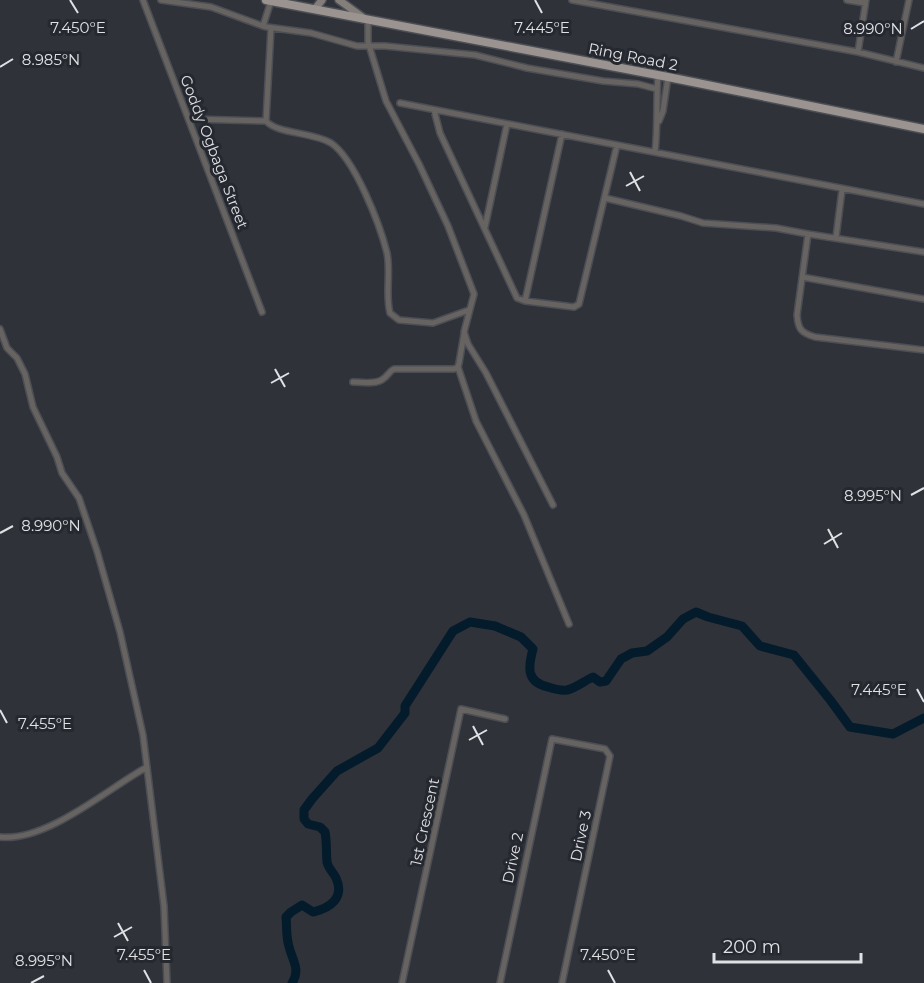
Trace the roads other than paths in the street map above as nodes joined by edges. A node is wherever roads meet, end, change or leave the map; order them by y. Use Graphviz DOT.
graph roads {
  1 [pos="143,0"];
  2 [pos="161,0"];
  3 [pos="322,0"];
  4 [pos="339,0"];
  5 [pos="572,0"];
  6 [pos="616,0"];
  7 [pos="847,0"];
  8 [pos="909,0"];
  9 [pos="269,1"];
  10 [pos="866,2"];
  11 [pos="312,4"];
  12 [pos="614,8"];
  13 [pos="368,20"];
  14 [pos="263,27"];
  15 [pos="271,28"];
  16 [pos="369,46"];
  17 [pos="858,52"];
  18 [pos="896,62"];
  19 [pos="924,68"];
  20 [pos="658,75"];
  21 [pos="668,77"];
  22 [pos="657,88"];
  23 [pos="399,104"];
  24 [pos="434,110"];
  25 [pos="190,118"];
  26 [pos="266,121"];
  27 [pos="658,122"];
  28 [pos="507,124"];
  29 [pos="924,129"];
  30 [pos="562,134"];
  31 [pos="617,145"];
  32 [pos="655,152"];
  33 [pos="842,189"];
  34 [pos="605,198"];
  35 [pos="924,204"];
  36 [pos="485,229"];
  37 [pos="807,234"];
  38 [pos="836,237"];
  39 [pos="924,252"];
  40 [pos="802,277"];
  41 [pos="924,299"];
  42 [pos="525,302"];
  43 [pos="469,309"];
  44 [pos="262,312"];
  45 [pos="0,329"];
  46 [pos="464,332"];
  47 [pos="924,350"];
  48 [pos="458,367"];
  49 [pos="352,382"];
  50 [pos="553,505"];
  51 [pos="569,624"];
  52 [pos="505,719"];
  53 [pos="552,739"];
  54 [pos="147,767"];
  55 [pos="0,837"];
  56 [pos="167,983"];
  57 [pos="402,983"];
  58 [pos="500,983"];
  59 [pos="562,983"];
  1 -- 25 [label="street, Goddy Ogbaga Street"];
  2 -- 14 [label="street"];
  3 -- 11 [label="main road"];
  4 -- 13 [label="main road"];
  5 -- 12 [label="street"];
  6 -- 12 [label="street"];
  7 -- 10 [label="street"];
  8 -- 18 [label="street"];
  9 -- 11 [label="main road, Ring Road 2"];
  9 -- 14 [label="street"];
  10 -- 17 [label="street"];
  11 -- 13 [label="main road, Ring Road 2"];
  12 -- 17 [label="street"];
  13 -- 16 [label="street"];
  13 -- 20 [label="main road, Ring Road 2"];
  14 -- 15 [label="street"];
  15 -- 16 [label="street"];
  15 -- 26 [label="street"];
  16 -- 22 [label="street"];
  16 -- 43 [label="street"];
  17 -- 18 [label="street"];
  18 -- 19 [label="street"];
  20 -- 21 [label="main road, Ring Road 2"];
  20 -- 22 [label="street"];
  21 -- 27 [label="street"];
  21 -- 29 [label="main road, Ring Road 2"];
  22 -- 27 [label="street"];
  23 -- 24 [label="street"];
  24 -- 28 [label="street"];
  24 -- 36 [label="street"];
  25 -- 26 [label="street"];
  25 -- 44 [label="street, Goddy Ogbaga Street"];
  26 -- 43 [label="street"];
  27 -- 32 [label="street"];
  28 -- 30 [label="street"];
  28 -- 36 [label="street"];
  30 -- 31 [label="street"];
  30 -- 42 [label="street"];
  31 -- 32 [label="street"];
  31 -- 34 [label="street"];
  32 -- 33 [label="street"];
  33 -- 35 [label="street"];
  33 -- 38 [label="street"];
  34 -- 37 [label="street"];
  34 -- 42 [label="street"];
  36 -- 42 [label="street"];
  37 -- 38 [label="street"];
  37 -- 40 [label="street"];
  38 -- 39 [label="street"];
  40 -- 41 [label="street"];
  40 -- 47 [label="street"];
  43 -- 46 [label="street"];
  45 -- 54 [label="street"];
  46 -- 48 [label="street"];
  46 -- 50 [label="street"];
  48 -- 49 [label="street"];
  48 -- 51 [label="street"];
  52 -- 57 [label="street, 1st Crescent"];
  53 -- 58 [label="street, Drive 2"];
  53 -- 59 [label="street, Drive 3"];
  54 -- 55 [label="street"];
  54 -- 56 [label="street"];
}
